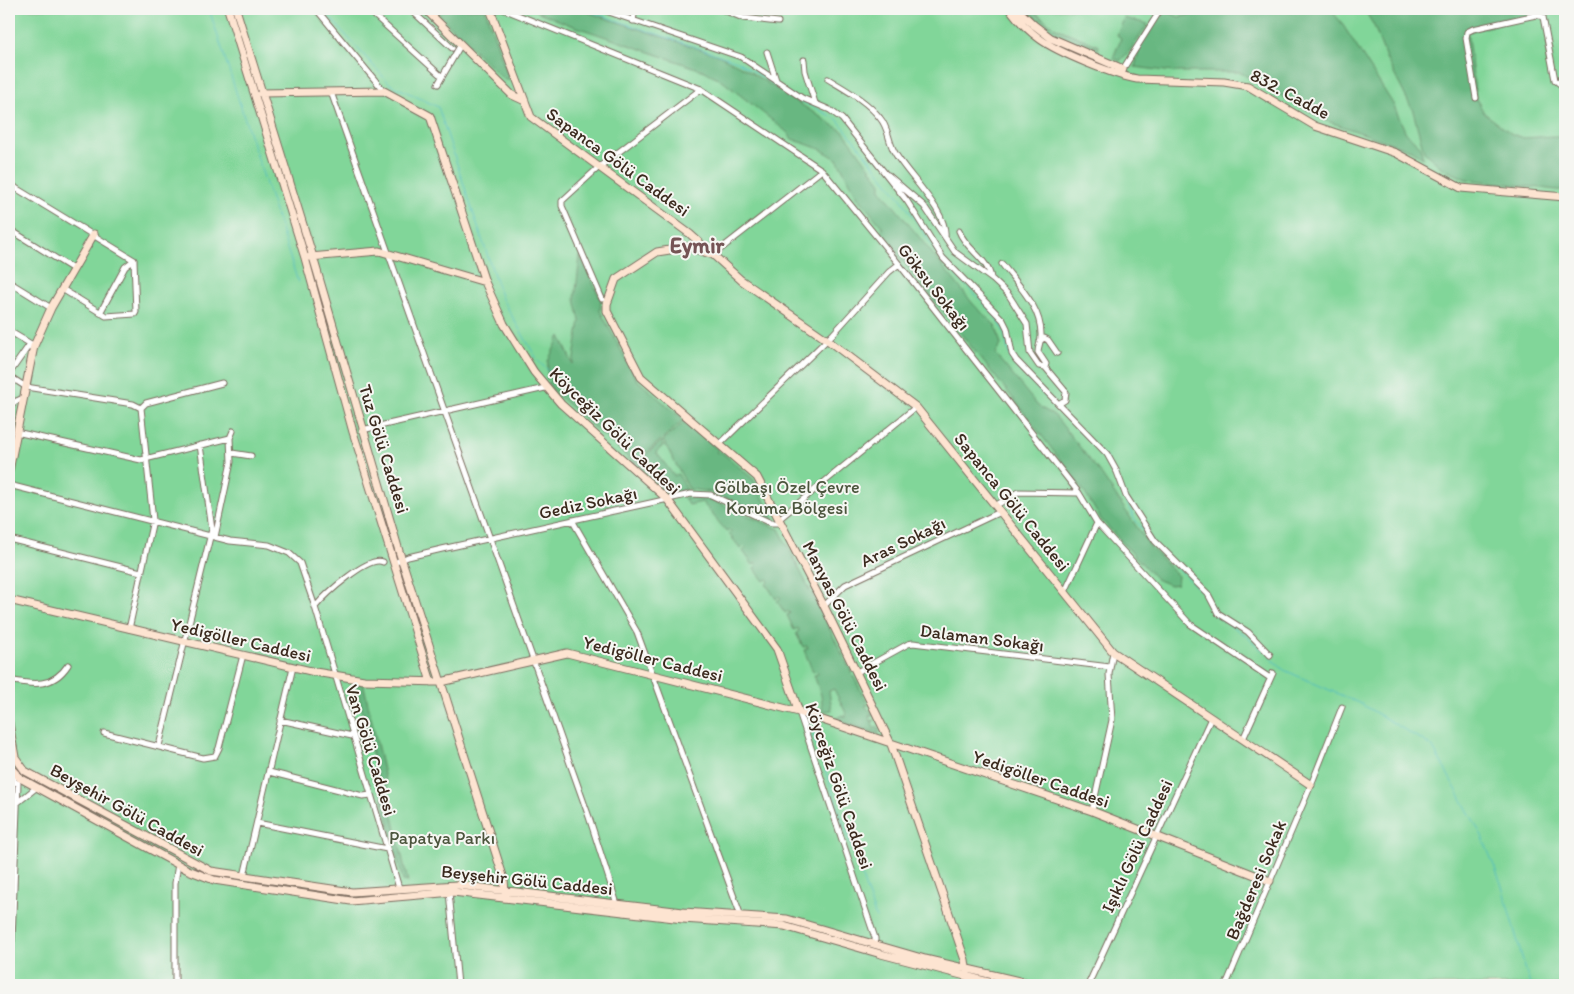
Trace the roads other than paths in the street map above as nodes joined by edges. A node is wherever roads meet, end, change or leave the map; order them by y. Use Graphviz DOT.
graph roads {
  1 [pos="228,9"];
  2 [pos="236,9"];
  3 [pos="316,9"];
  4 [pos="374,9"];
  5 [pos="410,9"];
  6 [pos="490,9"];
  7 [pos="503,9"];
  8 [pos="603,9"];
  9 [pos="635,9"];
  10 [pos="721,9"];
  11 [pos="1010,9"];
  12 [pos="1017,9"];
  13 [pos="1162,9"];
  14 [pos="1558,9"];
  15 [pos="427,11"];
  16 [pos="1565,19"];
  17 [pos="422,20"];
  18 [pos="633,21"];
  19 [pos="778,22"];
  20 [pos="460,46"];
  21 [pos="452,48"];
  22 [pos="766,52"];
  23 [pos="804,60"];
  24 [pos="1095,61"];
  25 [pos="1122,70"];
  26 [pos="439,74"];
  27 [pos="828,79"];
  28 [pos="776,81"];
  29 [pos="1565,83"];
  30 [pos="438,84"];
  31 [pos="701,89"];
  32 [pos="384,91"];
  33 [pos="331,92"];
  34 [pos="261,93"];
  35 [pos="1476,98"];
  36 [pos="525,101"];
  37 [pos="816,103"];
  38 [pos="599,166"];
  39 [pos="822,170"];
  40 [pos="882,170"];
  41 [pos="9,184"];
  42 [pos="15,187"];
  43 [pos="1565,197"];
  44 [pos="9,198"];
  45 [pos="9,229"];
  46 [pos="959,232"];
  47 [pos="94,234"];
  48 [pos="690,234"];
  49 [pos="945,237"];
  50 [pos="689,247"];
  51 [pos="389,253"];
  52 [pos="713,255"];
  53 [pos="309,258"];
  54 [pos="134,260"];
  55 [pos="899,264"];
  56 [pos="1002,264"];
  57 [pos="73,270"];
  58 [pos="991,278"];
  59 [pos="9,282"];
  60 [pos="485,282"];
  61 [pos="62,289"];
  62 [pos="602,299"];
  63 [pos="51,308"];
  64 [pos="100,313"];
  65 [pos="9,331"];
  66 [pos="826,339"];
  67 [pos="1040,342"];
  68 [pos="32,345"];
  69 [pos="1057,353"];
  70 [pos="1045,367"];
  71 [pos="9,375"];
  72 [pos="222,383"];
  73 [pos="26,387"];
  74 [pos="545,388"];
  75 [pos="22,399"];
  76 [pos="1060,403"];
  77 [pos="916,407"];
  78 [pos="141,408"];
  79 [pos="9,409"];
  80 [pos="445,410"];
  81 [pos="233,430"];
  82 [pos="362,430"];
  83 [pos="16,432"];
  84 [pos="230,438"];
  85 [pos="720,444"];
  86 [pos="200,445"];
  87 [pos="232,454"];
  88 [pos="251,456"];
  89 [pos="146,458"];
  90 [pos="9,471"];
  91 [pos="9,485"];
  92 [pos="1079,493"];
  93 [pos="667,500"];
  94 [pos="998,509"];
  95 [pos="153,520"];
  96 [pos="572,520"];
  97 [pos="779,522"];
  98 [pos="1097,524"];
  99 [pos="213,536"];
  100 [pos="490,538"];
  101 [pos="9,539"];
  102 [pos="398,561"];
  103 [pos="383,562"];
  104 [pos="141,572"];
  105 [pos="1065,592"];
  106 [pos="9,600"];
  107 [pos="824,606"];
  108 [pos="315,607"];
  109 [pos="129,629"];
  110 [pos="186,642"];
  111 [pos="1113,652"];
  112 [pos="243,655"];
  113 [pos="1270,655"];
  114 [pos="533,661"];
  115 [pos="68,665"];
  116 [pos="292,667"];
  117 [pos="1110,667"];
  118 [pos="857,672"];
  119 [pos="654,674"];
  120 [pos="334,676"];
  121 [pos="9,680"];
  122 [pos="431,682"];
  123 [pos="441,682"];
  124 [pos="1342,707"];
  125 [pos="799,712"];
  126 [pos="1211,718"];
  127 [pos="280,720"];
  128 [pos="9,723"];
  129 [pos="104,733"];
  130 [pos="10,734"];
  131 [pos="352,736"];
  132 [pos="1243,740"];
  133 [pos="891,744"];
  134 [pos="159,746"];
  135 [pos="9,766"];
  136 [pos="20,767"];
  137 [pos="269,772"];
  138 [pos="14,773"];
  139 [pos="14,782"];
  140 [pos="1311,785"];
  141 [pos="37,787"];
  142 [pos="371,795"];
  143 [pos="17,803"];
  144 [pos="1092,811"];
  145 [pos="257,823"];
  146 [pos="9,826"];
  147 [pos="16,828"];
  148 [pos="1156,836"];
  149 [pos="9,841"];
  150 [pos="387,848"];
  151 [pos="182,856"];
  152 [pos="178,864"];
  153 [pos="199,871"];
  154 [pos="244,876"];
  155 [pos="1270,881"];
  156 [pos="399,888"];
  157 [pos="449,892"];
  158 [pos="505,893"];
  159 [pos="406,896"];
  160 [pos="395,897"];
  161 [pos="617,904"];
  162 [pos="741,916"];
  163 [pos="9,943"];
  164 [pos="875,948"];
  165 [pos="967,974"];
  166 [pos="175,985"];
  167 [pos="458,985"];
  168 [pos="1000,985"];
  169 [pos="1036,985"];
  170 [pos="1088,985"];
  171 [pos="1226,985"];
  1 -- 53 [label="street, Tuz Gölü Caddesi"];
  2 -- 34 [label="street, Tuz Gölü Caddesi"];
  3 -- 32 [label="street"];
  4 -- 26 [label="street"];
  5 -- 17 [label="street"];
  6 -- 36 [label="street"];
  7 -- 31 [label="street, Göksu Sokağı"];
  8 -- 18 [label="street"];
  9 -- 18 [label="street"];
  10 -- 19 [label="street"];
  11 -- 24 [label="street, 832. Cadde"];
  12 -- 24 [label="street, 832. Cadde"];
  13 -- 25 [label="street"];
  14 -- 16 [label="street"];
  15 -- 17 [label="street"];
  15 -- 20 [label="street, Sapanca Gölü Caddesi"];
  17 -- 21 [label="street"];
  18 -- 28 [label="street"];
  20 -- 30 [label="street"];
  20 -- 36 [label="street, Sapanca Gölü Caddesi"];
  22 -- 28 [label="street"];
  23 -- 37 [label="street"];
  24 -- 25 [label="street, 832. Cadde"];
  24 -- 43 [label="street, 832. Cadde"];
  27 -- 49 [label="street"];
  28 -- 37 [label="street"];
  29 -- 35 [label="street"];
  31 -- 38 [label="street"];
  31 -- 39 [label="street, Göksu Sokağı"];
  32 -- 33 [label="street, Köyceğiz Gölü Caddesi"];
  32 -- 60 [label="street, Köyceğiz Gölü Caddesi"];
  33 -- 34 [label="street, Köyceğiz Gölü Caddesi"];
  33 -- 51 [label="street"];
  34 -- 53 [label="street, Tuz Gölü Caddesi"];
  36 -- 38 [label="street, Sapanca Gölü Caddesi"];
  37 -- 40 [label="street"];
  38 -- 48 [label="street, Sapanca Gölü Caddesi"];
  38 -- 62 [label="street"];
  39 -- 52 [label="street"];
  39 -- 55 [label="street, Göksu Sokağı"];
  40 -- 49 [label="street"];
  40 -- 76 [label="street"];
  41 -- 42 [label="street"];
  42 -- 44 [label="street"];
  42 -- 47 [label="street"];
  45 -- 57 [label="street"];
  46 -- 58 [label="street"];
  47 -- 54 [label="street"];
  47 -- 57 [label="street"];
  48 -- 50 [label="street, Sapanca Gölü Caddesi"];
  48 -- 52 [label="street, Sapanca Gölü Caddesi"];
  49 -- 58 [label="street"];
  50 -- 52 [label="street, Manyas Gölü Caddesi"];
  50 -- 85 [label="street, Manyas Gölü Caddesi"];
  51 -- 53 [label="street"];
  51 -- 60 [label="street"];
  51 -- 80 [label="street"];
  52 -- 66 [label="street, Sapanca Gölü Caddesi"];
  53 -- 82 [label="street, Tuz Gölü Caddesi"];
  53 -- 102 [label="street, Tuz Gölü Caddesi"];
  54 -- 64 [label="street"];
  54 -- 64 [label="street"];
  55 -- 66 [label="street"];
  55 -- 92 [label="street, Göksu Sokağı"];
  56 -- 67 [label="street"];
  57 -- 61 [label="street"];
  58 -- 70 [label="street"];
  59 -- 63 [label="street"];
  60 -- 74 [label="street, Köyceğiz Gölü Caddesi"];
  61 -- 63 [label="street"];
  61 -- 64 [label="street"];
  63 -- 68 [label="street"];
  65 -- 68 [label="street"];
  66 -- 77 [label="street, Sapanca Gölü Caddesi"];
  66 -- 85 [label="street"];
  67 -- 69 [label="street"];
  67 -- 70 [label="street"];
  68 -- 71 [label="street"];
  68 -- 73 [label="street"];
  70 -- 76 [label="street"];
  71 -- 73 [label="street"];
  72 -- 78 [label="street"];
  73 -- 75 [label="street"];
  73 -- 78 [label="street"];
  74 -- 80 [label="street"];
  74 -- 93 [label="street, Köyceğiz Gölü Caddesi"];
  75 -- 79 [label="street"];
  75 -- 83 [label="street"];
  76 -- 113 [label="street"];
  77 -- 94 [label="street, Sapanca Gölü Caddesi"];
  77 -- 97 [label="street"];
  78 -- 89 [label="street"];
  80 -- 82 [label="street"];
  80 -- 100 [label="street"];
  81 -- 84 [label="street"];
  82 -- 102 [label="street, Tuz Gölü Caddesi"];
  83 -- 89 [label="street"];
  83 -- 90 [label="street"];
  84 -- 86 [label="street"];
  84 -- 87 [label="street"];
  85 -- 97 [label="street, Manyas Gölü Caddesi"];
  86 -- 89 [label="street"];
  86 -- 99 [label="street"];
  87 -- 88 [label="street"];
  87 -- 99 [label="street"];
  89 -- 95 [label="street"];
  91 -- 95 [label="street, Van Gölü Caddesi"];
  92 -- 94 [label="street, Aras Sokağı"];
  92 -- 98 [label="street, Göksu Sokağı"];
  93 -- 96 [label="street, Gediz Sokağı"];
  93 -- 97 [label="street, Gediz Sokağı"];
  93 -- 125 [label="street, Köyceğiz Gölü Caddesi"];
  94 -- 105 [label="street, Sapanca Gölü Caddesi"];
  94 -- 107 [label="street, Aras Sokağı"];
  95 -- 99 [label="street, Van Gölü Caddesi"];
  95 -- 104 [label="street"];
  96 -- 100 [label="street, Gediz Sokağı"];
  96 -- 119 [label="street"];
  97 -- 107 [label="street, Manyas Gölü Caddesi"];
  98 -- 105 [label="street"];
  98 -- 132 [label="street, Göksu Sokağı"];
  99 -- 108 [label="street, Van Gölü Caddesi"];
  99 -- 110 [label="street"];
  100 -- 102 [label="street, Gediz Sokağı"];
  100 -- 114 [label="street"];
  101 -- 104 [label="street"];
  102 -- 122 [label="street, Tuz Gölü Caddesi"];
  102 -- 123 [label="street, Tuz Gölü Caddesi"];
  103 -- 108 [label="street"];
  104 -- 109 [label="street"];
  105 -- 111 [label="street, Sapanca Gölü Caddesi"];
  106 -- 109 [label="street, Yedigöller Caddesi"];
  107 -- 118 [label="street, Manyas Gölü Caddesi"];
  108 -- 120 [label="street, Van Gölü Caddesi"];
  109 -- 110 [label="street, Yedigöller Caddesi"];
  110 -- 112 [label="street, Yedigöller Caddesi"];
  110 -- 134 [label="street"];
  111 -- 117 [label="street"];
  111 -- 126 [label="street, Sapanca Gölü Caddesi"];
  112 -- 116 [label="street, Yedigöller Caddesi"];
  112 -- 134 [label="street"];
  114 -- 119 [label="street, Yedigöller Caddesi"];
  114 -- 123 [label="street, Yedigöller Caddesi"];
  114 -- 161 [label="street"];
  115 -- 121 [label="street"];
  116 -- 120 [label="street, Yedigöller Caddesi"];
  116 -- 127 [label="street"];
  117 -- 118 [label="street, Dalaman Sokağı"];
  117 -- 144 [label="street"];
  118 -- 133 [label="street, Manyas Gölü Caddesi"];
  119 -- 125 [label="street, Yedigöller Caddesi"];
  119 -- 162 [label="street"];
  120 -- 122 [label="street, Yedigöller Caddesi"];
  120 -- 131 [label="street, Van Gölü Caddesi"];
  122 -- 123 [label="street, Yedigöller Caddesi"];
  123 -- 158 [label="street, Tuz Gölü Caddesi"];
  124 -- 140 [label="street, Bağderesi Sokak"];
  125 -- 133 [label="street, Yedigöller Caddesi"];
  125 -- 164 [label="street, Köyceğiz Gölü Caddesi"];
  126 -- 132 [label="street, Sapanca Gölü Caddesi"];
  126 -- 148 [label="street, Işıklı Gölü Caddesi"];
  127 -- 131 [label="street"];
  127 -- 137 [label="street"];
  128 -- 130 [label="street"];
  129 -- 134 [label="street"];
  130 -- 136 [label="street"];
  131 -- 142 [label="street, Van Gölü Caddesi"];
  132 -- 140 [label="street, Sapanca Gölü Caddesi"];
  133 -- 144 [label="street, Yedigöller Caddesi"];
  133 -- 165 [label="street, Manyas Gölü Caddesi"];
  135 -- 138 [label="street"];
  136 -- 138 [label="street"];
  136 -- 151 [label="street, Beyşehir Gölü Caddesi"];
  137 -- 142 [label="street"];
  137 -- 145 [label="street"];
  138 -- 139 [label="street"];
  138 -- 141 [label="street"];
  139 -- 143 [label="street"];
  139 -- 146 [label="street"];
  140 -- 155 [label="street, Bağderesi Sokak"];
  141 -- 143 [label="street"];
  141 -- 152 [label="street"];
  142 -- 150 [label="street, Van Gölü Caddesi"];
  143 -- 147 [label="street"];
  144 -- 148 [label="street, Yedigöller Caddesi"];
  145 -- 150 [label="street"];
  145 -- 154 [label="street"];
  146 -- 147 [label="street"];
  146 -- 149 [label="street"];
  147 -- 163 [label="street"];
  148 -- 155 [label="street, Yedigöller Caddesi"];
  148 -- 170 [label="street, Işıklı Gölü Caddesi"];
  150 -- 156 [label="street, Van Gölü Caddesi"];
  151 -- 152 [label="street"];
  151 -- 153 [label="street, Beyşehir Gölü Caddesi"];
  152 -- 153 [label="street"];
  152 -- 166 [label="street"];
  153 -- 154 [label="street, Beyşehir Gölü Caddesi"];
  153 -- 160 [label="street"];
  154 -- 156 [label="street, Beyşehir Gölü Caddesi"];
  155 -- 171 [label="street, Bağderesi Sokak"];
  156 -- 158 [label="street, Beyşehir Gölü Caddesi"];
  156 -- 159 [label="street"];
  156 -- 160 [label="street"];
  157 -- 158 [label="street"];
  157 -- 159 [label="street"];
  157 -- 167 [label="street"];
  158 -- 161 [label="street, Beyşehir Gölü Caddesi"];
  158 -- 164 [label="street"];
  159 -- 160 [label="street"];
  161 -- 162 [label="street, Beyşehir Gölü Caddesi"];
  162 -- 164 [label="street, Beyşehir Gölü Caddesi"];
  164 -- 165 [label="street, Beyşehir Gölü Caddesi"];
  165 -- 168 [label="street"];
  165 -- 169 [label="street, Beyşehir Gölü Caddesi"];
}
